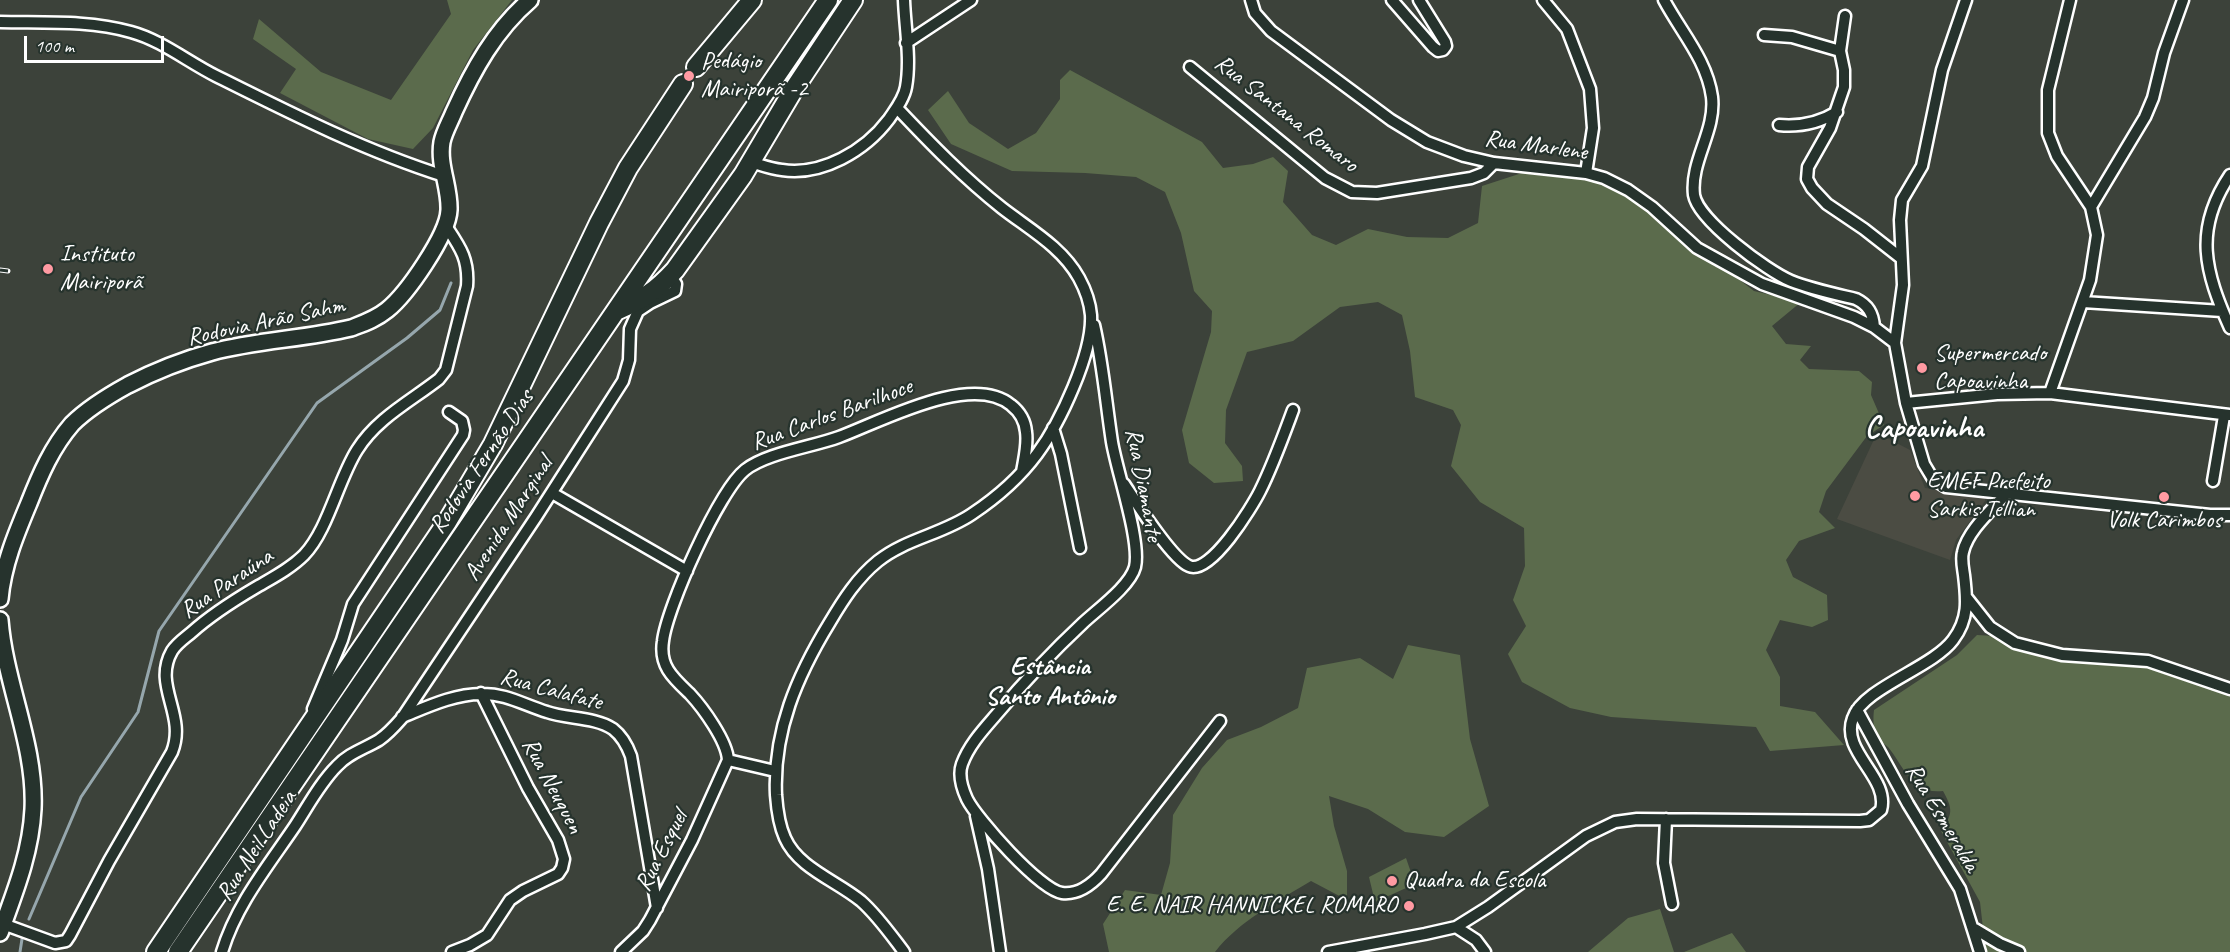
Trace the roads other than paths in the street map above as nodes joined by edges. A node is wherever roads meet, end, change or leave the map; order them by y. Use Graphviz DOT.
graph roads {
  1 [pos="530,0"];
  2 [pos="752,0"];
  3 [pos="828,0"];
  4 [pos="853,0"];
  5 [pos="904,0"];
  6 [pos="971,0"];
  7 [pos="1251,0"];
  8 [pos="1392,0"];
  9 [pos="1419,0"];
  10 [pos="1543,0"];
  11 [pos="1664,0"];
  12 [pos="1966,0"];
  13 [pos="2070,0"];
  14 [pos="2183,0"];
  15 [pos="1845,16"];
  16 [pos="0,22"];
  17 [pos="1764,35"];
  18 [pos="906,43"];
  19 [pos="1840,51"];
  20 [pos="1190,66"];
  21 [pos="696,67"];
  22 [pos="683,84"];
  23 [pos="897,108"];
  24 [pos="1837,112"];
  25 [pos="1779,125"];
  26 [pos="751,162"];
  27 [pos="1494,164"];
  28 [pos="1586,173"];
  29 [pos="444,176"];
  30 [pos="2230,176"];
  31 [pos="2091,207"];
  32 [pos="446,226"];
  33 [pos="1901,258"];
  34 [pos="670,275"];
  35 [pos="2083,302"];
  36 [pos="616,311"];
  37 [pos="2222,311"];
  38 [pos="1091,314"];
  39 [pos="1874,327"];
  40 [pos="2230,328"];
  41 [pos="1895,343"];
  42 [pos="2050,393"];
  43 [pos="1906,403"];
  44 [pos="1293,410"];
  45 [pos="449,412"];
  46 [pos="2227,416"];
  47 [pos="1053,428"];
  48 [pos="1022,472"];
  49 [pos="1119,476"];
  50 [pos="2213,481"];
  51 [pos="552,493"];
  52 [pos="2006,494"];
  53 [pos="2230,515"];
  54 [pos="1080,548"];
  55 [pos="687,571"];
  56 [pos="1967,598"];
  57 [pos="0,599"];
  58 [pos="0,620"];
  59 [pos="2230,689"];
  60 [pos="481,693"];
  61 [pos="1857,710"];
  62 [pos="402,718"];
  63 [pos="1220,721"];
  64 [pos="302,735"];
  65 [pos="728,760"];
  66 [pos="335,768"];
  67 [pos="775,771"];
  68 [pos="975,812"];
  69 [pos="1666,819"];
  70 [pos="1672,904"];
  71 [pos="657,908"];
  72 [pos="1456,927"];
  73 [pos="2,928"];
  74 [pos="1975,929"];
  75 [pos="156,952"];
  76 [pos="178,952"];
  77 [pos="222,952"];
  78 [pos="452,952"];
  79 [pos="621,952"];
  80 [pos="904,952"];
  81 [pos="1000,952"];
  82 [pos="1328,952"];
  83 [pos="1485,952"];
  84 [pos="1980,952"];
  85 [pos="2019,952"];
  1 -- 29 [label="street, Rodovia Arão Sahm"];
  2 -- 21 [label="highway"];
  3 -- 36 [label="highway, Rodovia Fernão Dias"];
  4 -- 26 [label="highway"];
  5 -- 18 [label="street"];
  6 -- 18 [label="street"];
  7 -- 27 [label="street, Rua Marlene"];
  8 -- 9 [label="street"];
  10 -- 28 [label="street"];
  11 -- 39 [label="street"];
  12 -- 33 [label="street"];
  13 -- 31 [label="street"];
  14 -- 31 [label="street"];
  15 -- 19 [label="street"];
  16 -- 29 [label="street"];
  17 -- 19 [label="street"];
  18 -- 23 [label="street"];
  19 -- 24 [label="street"];
  20 -- 27 [label="street, Rua Santana Romaro"];
  22 -- 64 [label="highway, Rodovia Fernão Dias"];
  23 -- 26 [label="street"];
  23 -- 38 [label="street, Rua Diamante"];
  24 -- 25 [label="street"];
  24 -- 33 [label="street"];
  26 -- 34 [label="highway"];
  27 -- 28 [label="street, Rua Marlene"];
  28 -- 39 [label="street, Rua Marlene"];
  29 -- 32 [label="street, Rodovia Arão Sahm"];
  30 -- 37 [label="street"];
  31 -- 35 [label="street"];
  32 -- 57 [label="street, Rodovia Arão Sahm"];
  32 -- 73 [label="street, Rua Paraúna"];
  33 -- 41 [label="street"];
  34 -- 36 [label="highway"];
  34 -- 51 [label="street, Avenida Marginal"];
  35 -- 37 [label="street"];
  35 -- 42 [label="street"];
  36 -- 76 [label="highway, Rodovia Fernão Dias"];
  37 -- 40 [label="street"];
  38 -- 47 [label="street"];
  38 -- 49 [label="street, Rua Diamante"];
  39 -- 41 [label="street, Rua Marlene"];
  41 -- 43 [label="street"];
  42 -- 43 [label="street"];
  42 -- 46 [label="street"];
  43 -- 52 [label="street"];
  44 -- 49 [label="street"];
  45 -- 64 [label="street"];
  46 -- 50 [label="street"];
  47 -- 48 [label="street"];
  47 -- 54 [label="street"];
  48 -- 55 [label="street, Rua Carlos Barilhoce"];
  48 -- 67 [label="street"];
  49 -- 68 [label="street, Rua Diamante"];
  51 -- 55 [label="street"];
  51 -- 62 [label="street, Avenida Marginal"];
  52 -- 53 [label="street"];
  52 -- 56 [label="street"];
  55 -- 65 [label="street, Rua Carlos Barilhoce"];
  56 -- 59 [label="street"];
  56 -- 61 [label="street"];
  58 -- 73 [label="street"];
  60 -- 62 [label="street, Rua Calafate"];
  60 -- 71 [label="street, Rua Calafate"];
  60 -- 78 [label="street, Rua Neuquen"];
  61 -- 69 [label="street"];
  61 -- 74 [label="street, Rua Esmeralda"];
  62 -- 66 [label="street, Avenida Marginal"];
  63 -- 68 [label="street, Rua Diamante"];
  64 -- 75 [label="highway, Rodovia Fernão Dias"];
  65 -- 67 [label="street"];
  65 -- 71 [label="street, Rua Esquel"];
  66 -- 77 [label="street, Rua Neil Ladeia"];
  67 -- 80 [label="street"];
  68 -- 81 [label="street"];
  69 -- 70 [label="street"];
  69 -- 72 [label="street"];
  71 -- 79 [label="street, Rua Esquel"];
  72 -- 82 [label="street"];
  72 -- 83 [label="street"];
  74 -- 84 [label="street, Rua Esmeralda"];
  74 -- 85 [label="street"];
}
